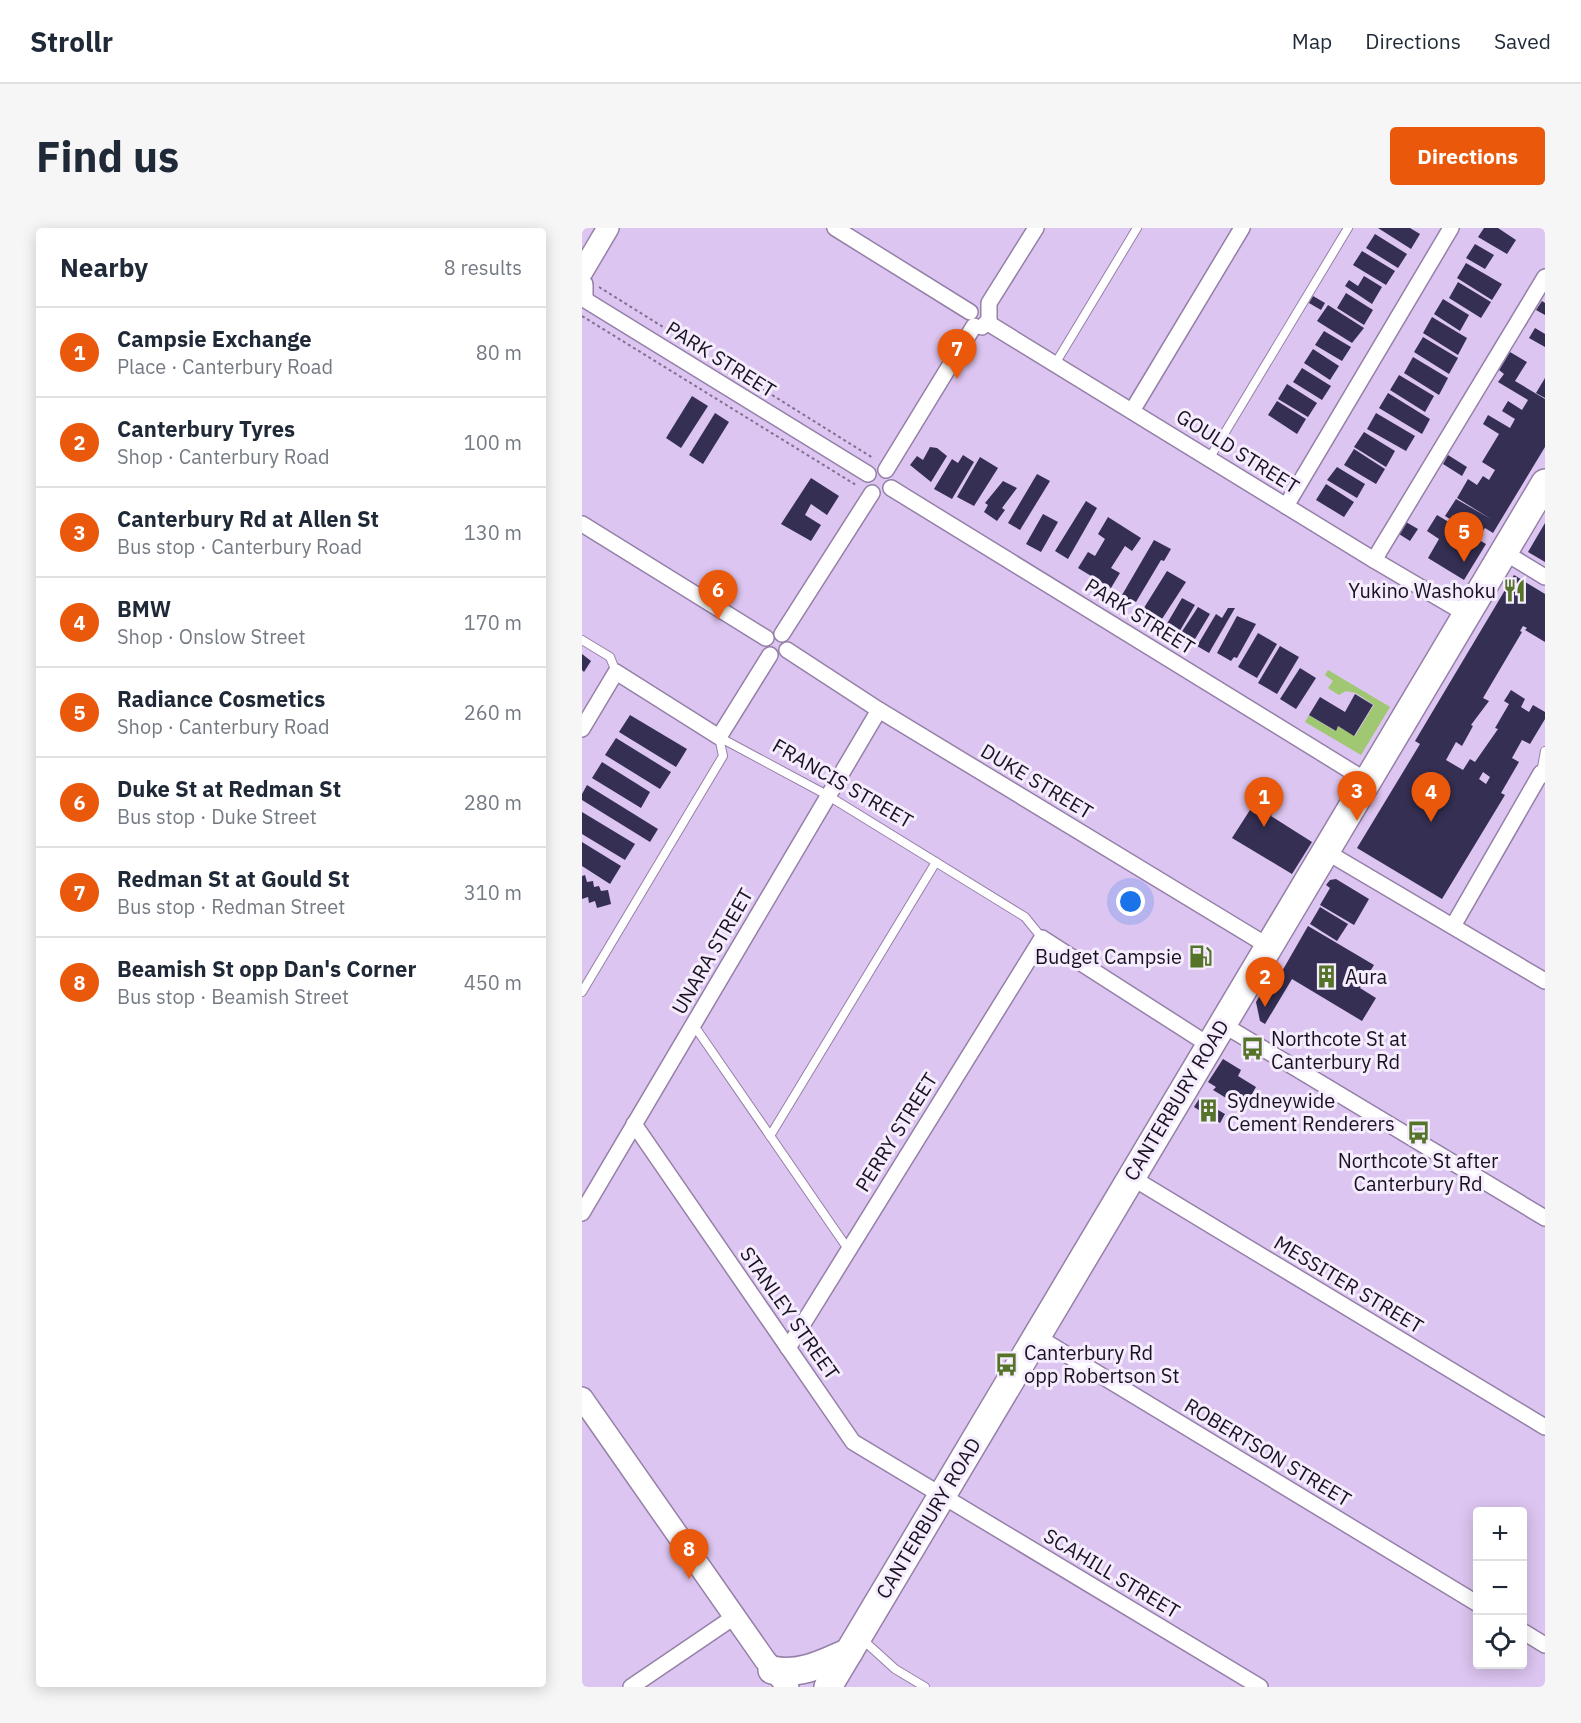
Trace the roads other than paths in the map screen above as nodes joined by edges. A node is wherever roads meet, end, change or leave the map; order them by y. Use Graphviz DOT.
graph roads {
  1 [pos="608,228"];
  2 [pos="835,228"];
  3 [pos="1036,228"];
  4 [pos="1137,228"];
  5 [pos="1242,228"];
  6 [pos="1347,228"];
  7 [pos="1451,228"];
  8 [pos="1545,277"];
  9 [pos="584,287"];
  10 [pos="980,318"];
  11 [pos="1055,364"];
  12 [pos="1132,411"];
  13 [pos="1209,459"];
  14 [pos="886,471"];
  15 [pos="862,479"];
  16 [pos="1545,483"];
  17 [pos="891,488"];
  18 [pos="872,493"];
  19 [pos="1286,506"];
  20 [pos="582,524"];
  21 [pos="1504,552"];
  22 [pos="1374,560"];
  23 [pos="1545,577"];
  24 [pos="1466,614"];
  25 [pos="782,634"];
  26 [pos="766,638"];
  27 [pos="582,640"];
  28 [pos="787,650"];
  29 [pos="770,655"];
  30 [pos="616,672"];
  31 [pos="879,710"];
  32 [pos="582,729"];
  33 [pos="719,737"];
  34 [pos="1545,751"];
  35 [pos="1543,774"];
  36 [pos="1367,781"];
  37 [pos="826,795"];
  38 [pos="1325,851"];
  39 [pos="936,862"];
  40 [pos="1453,926"];
  41 [pos="1042,938"];
  42 [pos="1268,946"];
  43 [pos="1545,981"];
  44 [pos="582,992"];
  45 [pos="693,1024"];
  46 [pos="1215,1034"];
  47 [pos="634,1124"];
  48 [pos="770,1137"];
  49 [pos="1131,1177"];
  50 [pos="582,1213"];
  51 [pos="1545,1218"];
  52 [pos="848,1249"];
  53 [pos="1036,1336"];
  54 [pos="788,1348"];
  55 [pos="582,1398"];
  56 [pos="1545,1427"];
  57 [pos="942,1494"];
  58 [pos="1473,1601"];
  59 [pos="734,1617"];
  60 [pos="1527,1634"];
  61 [pos="854,1644"];
  62 [pos="1545,1645"];
  63 [pos="780,1679"];
  64 [pos="631,1687"];
  65 [pos="828,1687"];
  66 [pos="925,1687"];
  67 [pos="1260,1687"];
  1 -- 9 [label="main road"];
  2 -- 10 [label="street, GOULD STREET"];
  3 -- 10 [label="street"];
  4 -- 11 [label="lane"];
  5 -- 12 [label="street"];
  6 -- 13 [label="lane"];
  7 -- 19 [label="street"];
  8 -- 22 [label="street"];
  9 -- 15 [label="street, PARK STREET"];
  10 -- 11 [label="street, GOULD STREET"];
  10 -- 14 [label="street"];
  11 -- 12 [label="street, GOULD STREET"];
  12 -- 13 [label="street, GOULD STREET"];
  13 -- 19 [label="street, GOULD STREET"];
  14 -- 15 [label="street"];
  14 -- 17 [label="street"];
  15 -- 18 [label="street"];
  16 -- 21 [label="highway, CANTERBURY ROAD"];
  17 -- 18 [label="street"];
  17 -- 36 [label="street, PARK STREET"];
  18 -- 25 [label="street"];
  19 -- 22 [label="street, GOULD STREET"];
  20 -- 26 [label="street"];
  21 -- 23 [label="street"];
  21 -- 24 [label="highway, CANTERBURY ROAD"];
  22 -- 24 [label="street, GOULD STREET"];
  24 -- 36 [label="highway, CANTERBURY ROAD"];
  25 -- 26 [label="street"];
  25 -- 28 [label="street"];
  26 -- 29 [label="street"];
  27 -- 30 [label="lane"];
  28 -- 29 [label="street"];
  28 -- 31 [label="street, DUKE STREET"];
  29 -- 33 [label="street"];
  30 -- 32 [label="street"];
  30 -- 33 [label="street, FRANCIS STREET"];
  31 -- 37 [label="street, UNARA STREET"];
  31 -- 42 [label="street, DUKE STREET"];
  33 -- 37 [label="lane, FRANCIS STREET"];
  33 -- 44 [label="lane"];
  34 -- 35 [label="lane"];
  35 -- 40 [label="street"];
  36 -- 38 [label="highway, CANTERBURY ROAD"];
  37 -- 39 [label="lane, FRANCIS STREET"];
  37 -- 45 [label="street, UNARA STREET"];
  38 -- 40 [label="street"];
  38 -- 42 [label="highway, CANTERBURY ROAD"];
  39 -- 41 [label="lane, FRANCIS STREET"];
  39 -- 48 [label="lane"];
  40 -- 43 [label="street"];
  41 -- 46 [label="street"];
  41 -- 52 [label="street, PERRY STREET"];
  42 -- 46 [label="highway, CANTERBURY ROAD"];
  45 -- 47 [label="street, UNARA STREET"];
  45 -- 48 [label="lane"];
  46 -- 49 [label="highway, CANTERBURY ROAD"];
  46 -- 51 [label="street"];
  47 -- 50 [label="street, UNARA STREET"];
  47 -- 54 [label="street, STANLEY STREET"];
  48 -- 52 [label="lane"];
  49 -- 53 [label="highway, CANTERBURY ROAD"];
  49 -- 56 [label="street, MESSITER STREET"];
  52 -- 54 [label="street, PERRY STREET"];
  53 -- 57 [label="highway, CANTERBURY ROAD"];
  53 -- 58 [label="street, ROBERTSON STREET"];
  54 -- 57 [label="street, STANLEY STREET"];
  55 -- 59 [label="main road"];
  57 -- 61 [label="highway, CANTERBURY ROAD"];
  57 -- 67 [label="street, SCAHILL STREET"];
  59 -- 63 [label="main road"];
  59 -- 64 [label="street"];
  60 -- 62 [label="street"];
  61 -- 63 [label="highway"];
  61 -- 65 [label="highway, CANTERBURY ROAD"];
  61 -- 66 [label="lane"];
}
